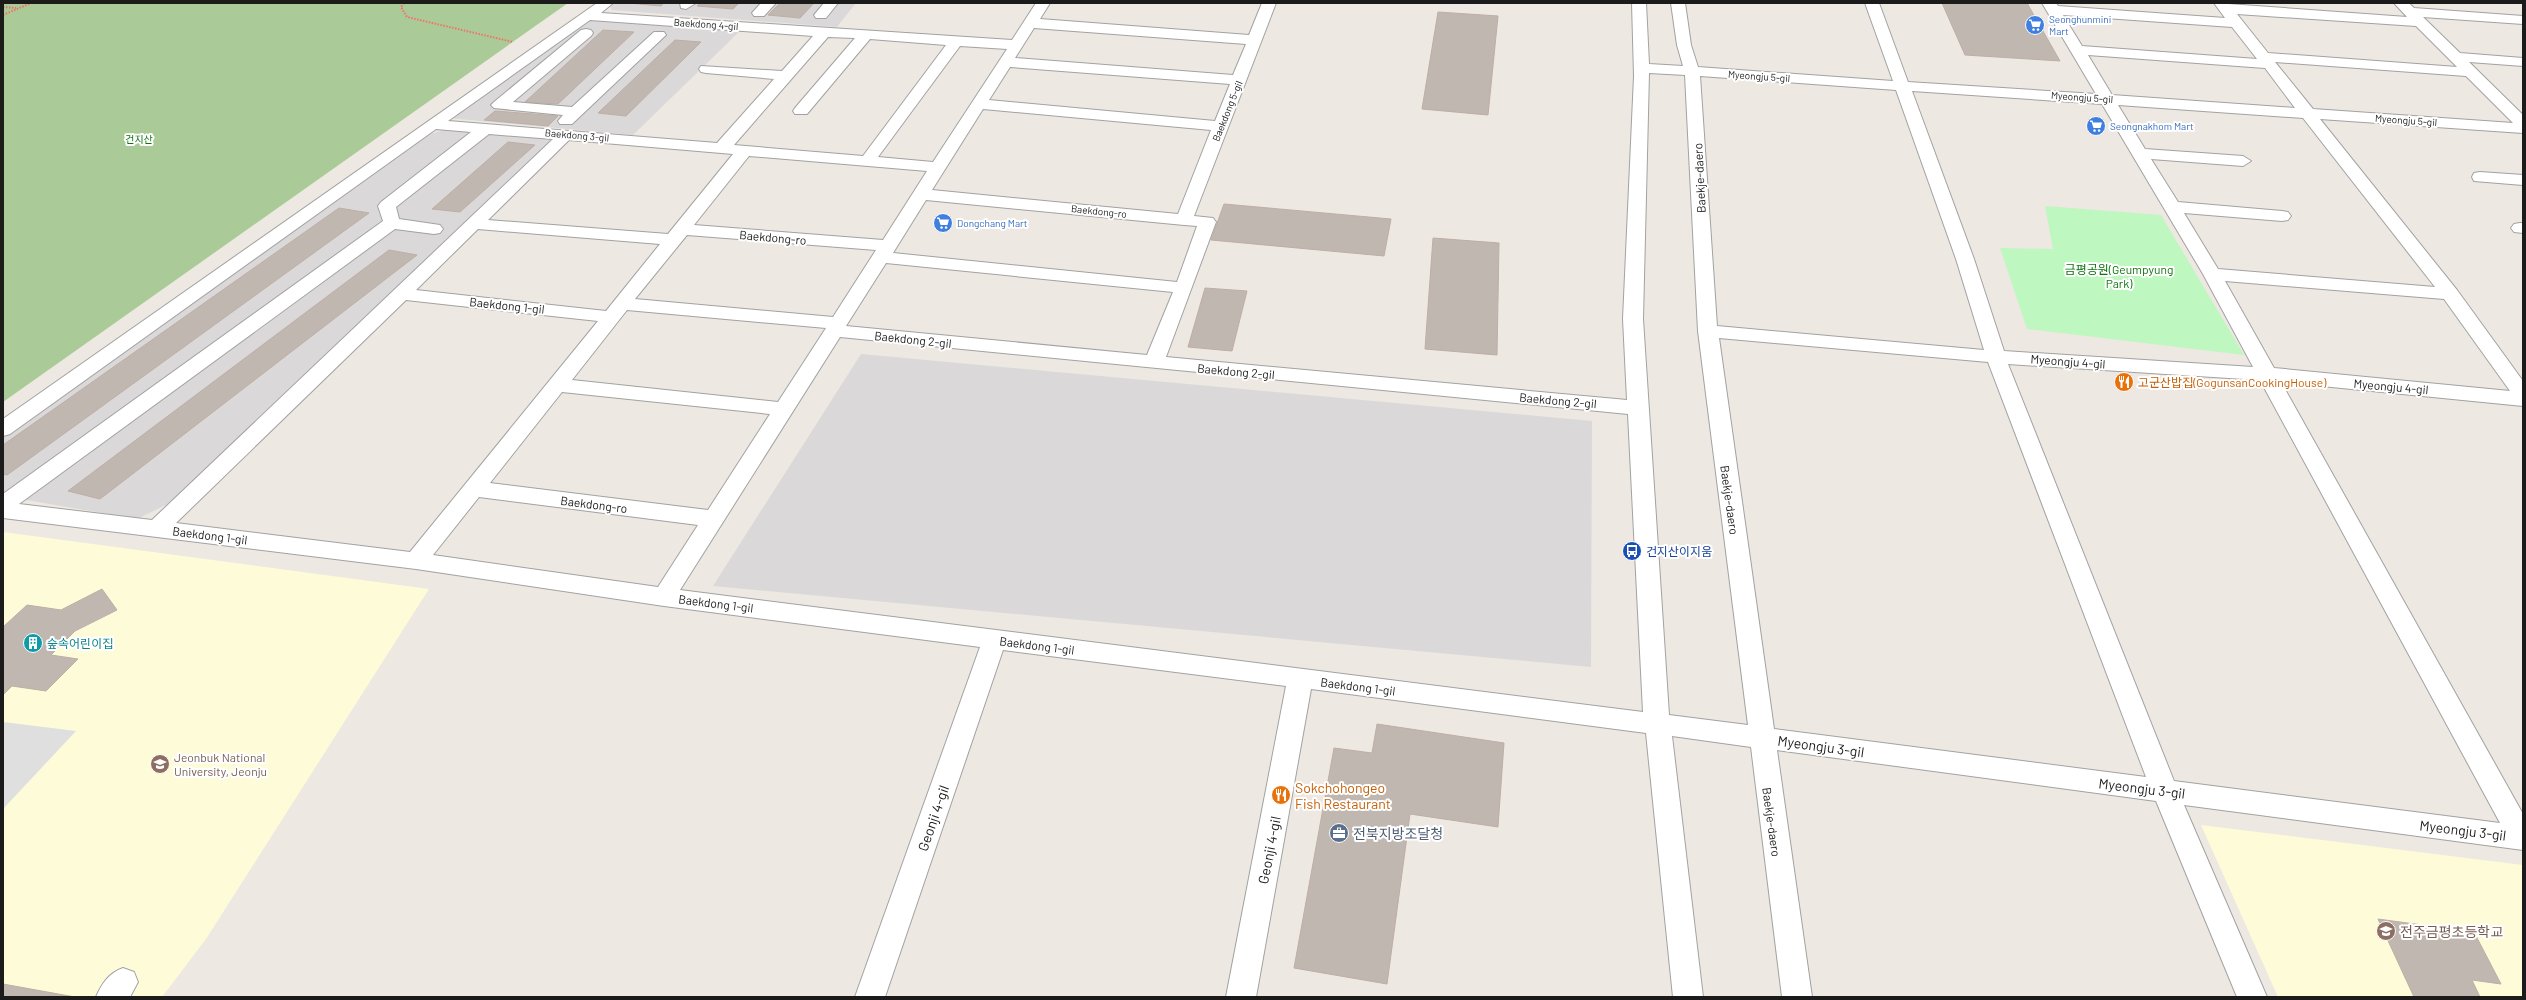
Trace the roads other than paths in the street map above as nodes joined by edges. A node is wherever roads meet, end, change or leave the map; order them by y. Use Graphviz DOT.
graph roads {
  1 [pos="606,3"];
  2 [pos="769,3"];
  3 [pos="831,3"];
  4 [pos="1043,3"];
  5 [pos="1269,3"];
  6 [pos="1639,3"];
  7 [pos="1678,3"];
  8 [pos="1872,3"];
  9 [pos="2051,6"];
  10 [pos="2224,6"];
  11 [pos="2411,12"];
  12 [pos="759,13"];
  13 [pos="821,15"];
  14 [pos="588,16"];
  15 [pos="2523,20"];
  16 [pos="1030,23"];
  17 [pos="2237,23"];
  18 [pos="824,32"];
  19 [pos="586,33"];
  20 [pos="659,35"];
  21 [pos="866,35"];
  22 [pos="1255,40"];
  23 [pos="956,41"];
  24 [pos="1016,45"];
  25 [pos="2076,50"];
  26 [pos="2456,57"];
  27 [pos="2267,61"];
  28 [pos="1006,62"];
  29 [pos="2523,62"];
  30 [pos="1642,68"];
  31 [pos="706,69"];
  32 [pos="1692,71"];
  33 [pos="2470,72"];
  34 [pos="786,76"];
  35 [pos="1239,80"];
  36 [pos="1902,85"];
  37 [pos="2105,99"];
  38 [pos="978,104"];
  39 [pos="801,111"];
  40 [pos="576,112"];
  41 [pos="2308,113"];
  42 [pos="432,124"];
  43 [pos="2523,124"];
  44 [pos="1221,126"];
  45 [pos="488,127"];
  46 [pos="2523,128"];
  47 [pos="560,134"];
  48 [pos="722,148"];
  49 [pos="745,150"];
  50 [pos="2138,153"];
  51 [pos="867,161"];
  52 [pos="2243,161"];
  53 [pos="938,167"];
  54 [pos="2480,177"];
  55 [pos="2523,180"];
  56 [pos="922,194"];
  57 [pos="2170,206"];
  58 [pos="2282,216"];
  59 [pos="1184,220"];
  60 [pos="392,223"];
  61 [pos="475,224"];
  62 [pos="434,228"];
  63 [pos="677,235"];
  64 [pos="884,251"];
  65 [pos="2212,274"];
  66 [pos="1184,288"];
  67 [pos="402,294"];
  68 [pos="2450,294"];
  69 [pos="618,310"];
  70 [pos="836,327"];
  71 [pos="1708,331"];
  72 [pos="1997,357"];
  73 [pos="1154,363"];
  74 [pos="2268,374"];
  75 [pos="557,385"];
  76 [pos="2523,395"];
  77 [pos="2523,399"];
  78 [pos="1638,408"];
  79 [pos="784,409"];
  80 [pos="3,429"];
  81 [pos="474,489"];
  82 [pos="3,505"];
  83 [pos="3,510"];
  84 [pos="714,519"];
  85 [pos="158,528"];
  86 [pos="416,561"];
  87 [pos="664,597"];
  88 [pos="996,639"];
  89 [pos="1300,679"];
  90 [pos="1658,724"];
  91 [pos="1761,738"];
  92 [pos="2165,791"];
  93 [pos="2522,838"];
  94 [pos="870,997"];
  95 [pos="1241,997"];
  96 [pos="1688,997"];
  97 [pos="1796,997"];
  98 [pos="2252,997"];
  1 -- 14 [label="street"];
  2 -- 12 [label="street"];
  3 -- 13 [label="street"];
  4 -- 16 [label="street"];
  5 -- 22 [label="street, Baekdong 5-gil"];
  6 -- 30 [label="street"];
  7 -- 32 [label="street, Baekje-daero"];
  8 -- 36 [label="street"];
  9 -- 17 [label="street"];
  9 -- 25 [label="street"];
  10 -- 11 [label="street"];
  10 -- 17 [label="street"];
  11 -- 15 [label="street"];
  11 -- 26 [label="street"];
  14 -- 18 [label="street, Baekdong 4-gil"];
  14 -- 42 [label="street"];
  16 -- 22 [label="street"];
  16 -- 24 [label="street"];
  17 -- 27 [label="street"];
  18 -- 21 [label="street, Baekdong 4-gil"];
  18 -- 34 [label="street"];
  19 -- 40 [label="street"];
  20 -- 40 [label="street"];
  21 -- 23 [label="street, Baekdong 4-gil"];
  21 -- 39 [label="street"];
  22 -- 35 [label="street, Baekdong 5-gil"];
  23 -- 24 [label="street, Baekdong 4-gil"];
  23 -- 51 [label="street"];
  24 -- 28 [label="street"];
  25 -- 27 [label="street"];
  25 -- 37 [label="street"];
  26 -- 29 [label="street"];
  26 -- 33 [label="street"];
  27 -- 33 [label="street"];
  27 -- 41 [label="street"];
  28 -- 35 [label="street"];
  28 -- 38 [label="street"];
  30 -- 32 [label="street, Myeongju 5-gil"];
  30 -- 78 [label="street"];
  31 -- 34 [label="street"];
  32 -- 36 [label="street, Myeongju 5-gil"];
  32 -- 71 [label="street, Baekje-daero"];
  33 -- 43 [label="street"];
  34 -- 48 [label="street"];
  35 -- 44 [label="street, Baekdong 5-gil"];
  36 -- 37 [label="street, Myeongju 5-gil"];
  36 -- 72 [label="street"];
  37 -- 41 [label="street, Myeongju 5-gil"];
  37 -- 50 [label="street"];
  38 -- 44 [label="street"];
  38 -- 53 [label="street"];
  40 -- 47 [label="street"];
  41 -- 46 [label="street, Myeongju 5-gil"];
  41 -- 68 [label="street"];
  42 -- 45 [label="street, Baekdong 3-gil"];
  42 -- 80 [label="street"];
  44 -- 59 [label="street, Baekdong 5-gil"];
  45 -- 47 [label="street, Baekdong 3-gil"];
  45 -- 60 [label="street"];
  47 -- 48 [label="street, Baekdong 3-gil"];
  47 -- 61 [label="street"];
  48 -- 49 [label="street, Baekdong 3-gil"];
  49 -- 51 [label="street, Baekdong 3-gil"];
  49 -- 63 [label="street"];
  50 -- 52 [label="street"];
  50 -- 57 [label="street"];
  51 -- 53 [label="street, Baekdong 3-gil"];
  53 -- 56 [label="street"];
  54 -- 55 [label="street"];
  56 -- 59 [label="street, Baekdong-ro"];
  56 -- 64 [label="street"];
  57 -- 58 [label="street"];
  57 -- 65 [label="street"];
  59 -- 66 [label="street, Baekdong-ro"];
  60 -- 62 [label="street"];
  60 -- 82 [label="street"];
  61 -- 63 [label="street"];
  61 -- 67 [label="street"];
  63 -- 64 [label="street, Baekdong-ro"];
  63 -- 69 [label="street"];
  64 -- 66 [label="street, Baekdong-ro"];
  64 -- 70 [label="street"];
  65 -- 68 [label="street"];
  65 -- 74 [label="street"];
  66 -- 73 [label="street, Baekdong-ro"];
  67 -- 69 [label="street, Baekdong 1-gil"];
  67 -- 85 [label="street"];
  68 -- 76 [label="street"];
  69 -- 70 [label="street"];
  69 -- 75 [label="street"];
  70 -- 73 [label="street, Baekdong 2-gil"];
  70 -- 79 [label="street"];
  71 -- 72 [label="street, Myeongju 4-gil"];
  71 -- 91 [label="street, Baekje-daero"];
  72 -- 74 [label="street, Myeongju 4-gil"];
  72 -- 92 [label="street"];
  73 -- 78 [label="street, Baekdong 2-gil"];
  74 -- 77 [label="street, Myeongju 4-gil"];
  74 -- 93 [label="street"];
  75 -- 79 [label="street"];
  75 -- 81 [label="street"];
  78 -- 90 [label="street"];
  79 -- 84 [label="street"];
  81 -- 84 [label="street, Baekdong-ro"];
  81 -- 86 [label="street"];
  83 -- 85 [label="street, Baekdong 1-gil"];
  84 -- 87 [label="street"];
  85 -- 86 [label="street, Baekdong 1-gil"];
  86 -- 87 [label="street, Baekdong 1-gil"];
  87 -- 88 [label="street, Baekdong 1-gil"];
  88 -- 89 [label="street, Baekdong 1-gil"];
  88 -- 94 [label="street, Geonji 4-gil"];
  89 -- 90 [label="street, Baekdong 1-gil"];
  89 -- 95 [label="street, Geonji 4-gil"];
  90 -- 91 [label="street, Baekdong 1-gil"];
  90 -- 96 [label="street"];
  91 -- 92 [label="street, Myeongju 3-gil"];
  91 -- 97 [label="street, Baekje-daero"];
  92 -- 93 [label="street, Myeongju 3-gil"];
  92 -- 98 [label="street"];
}
